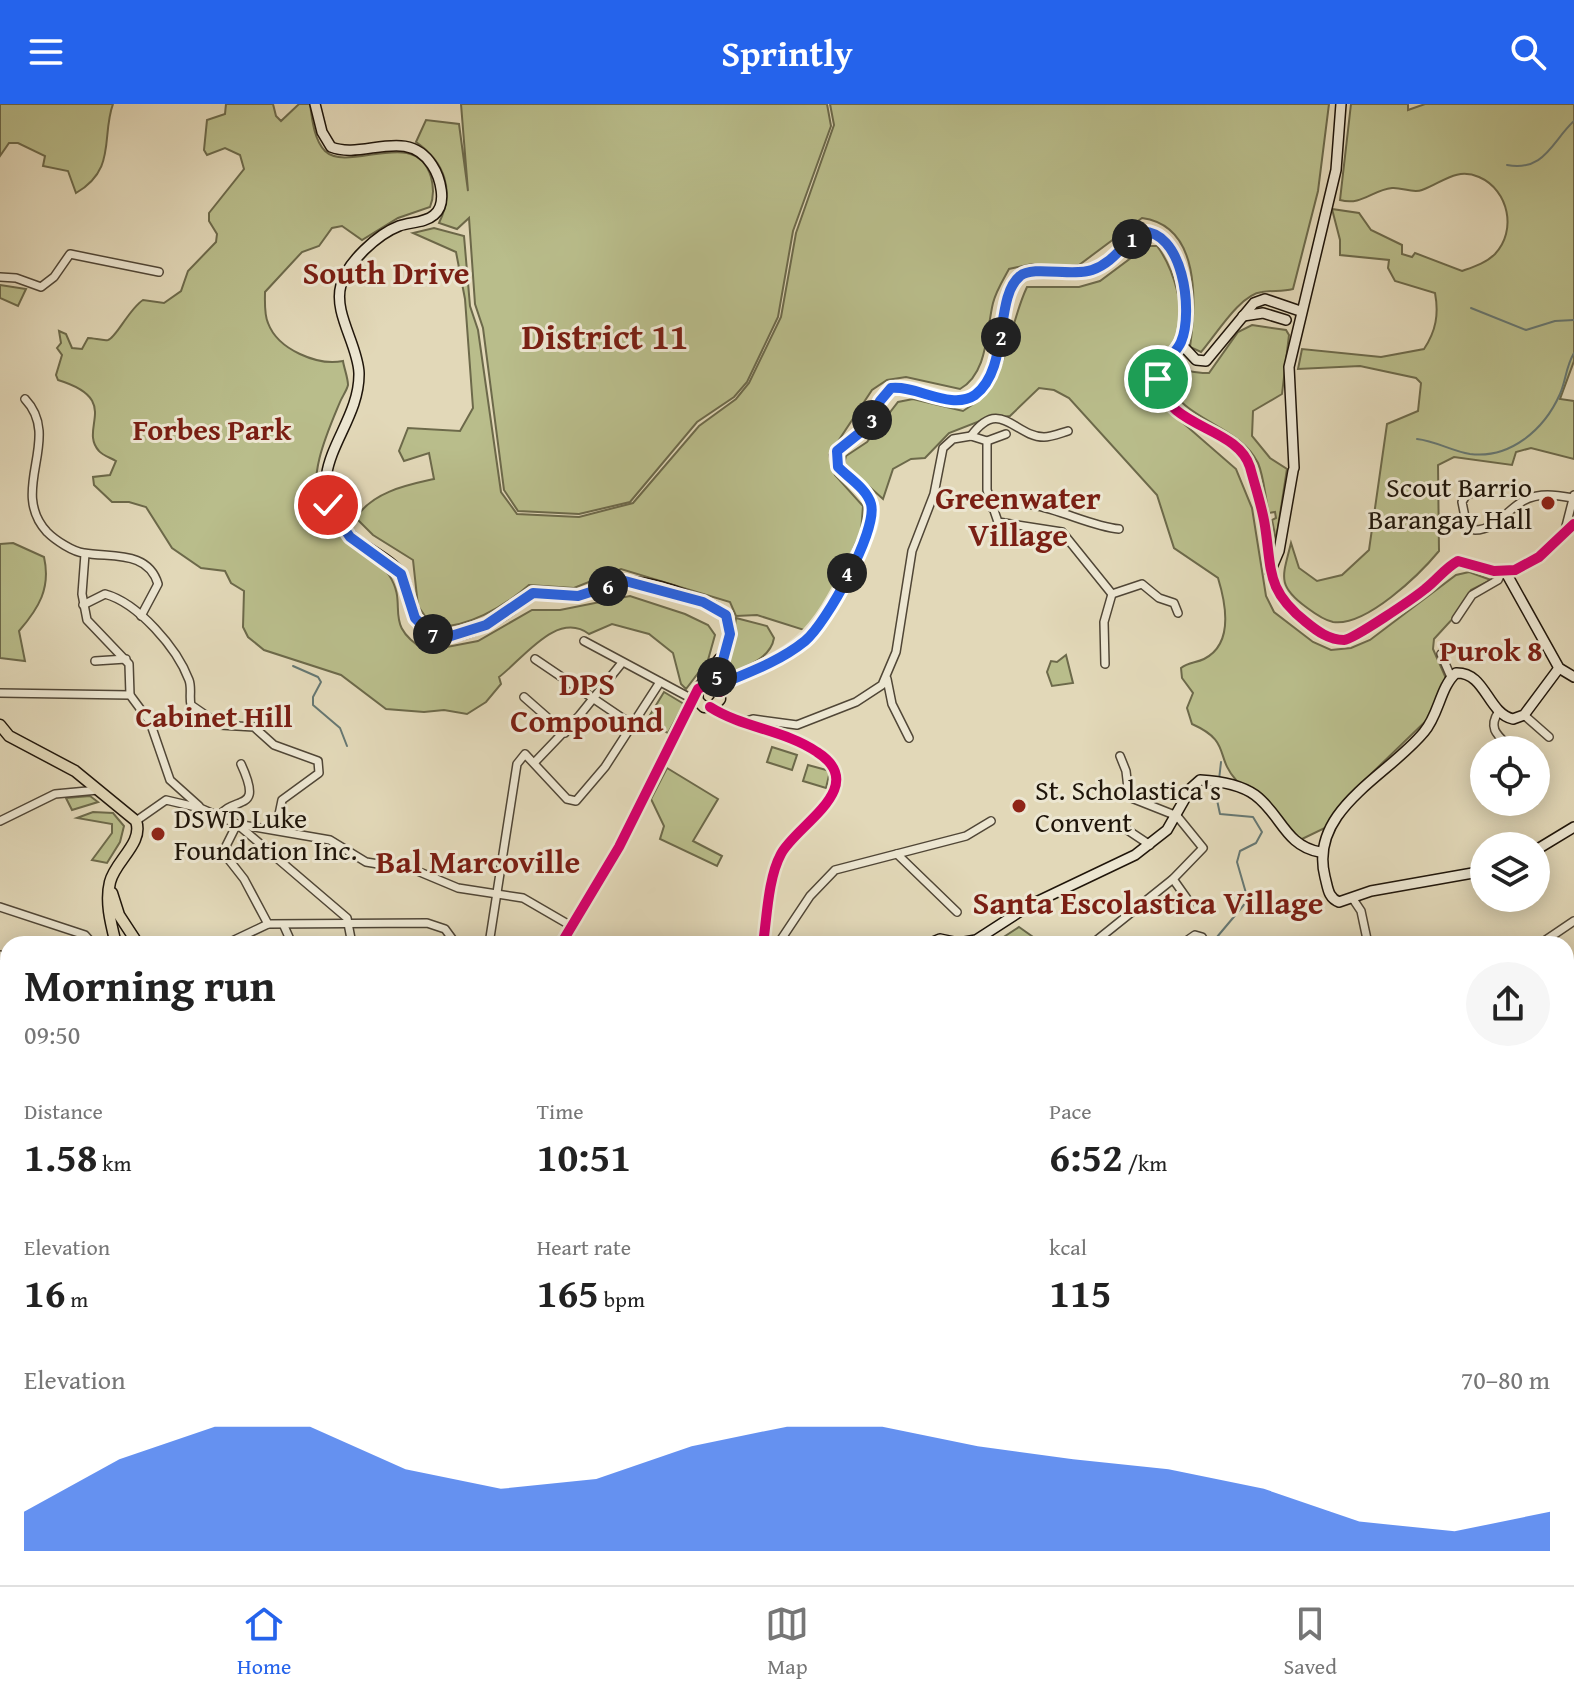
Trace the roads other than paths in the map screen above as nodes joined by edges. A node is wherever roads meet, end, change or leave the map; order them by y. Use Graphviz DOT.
graph roads {
  1 [pos="315,104"];
  2 [pos="1341,104"];
  3 [pos="159,272"];
  4 [pos="0,277"];
  5 [pos="1295,309"];
  6 [pos="1240,317"];
  7 [pos="1286,320"];
  8 [pos="1297,324"];
  9 [pos="1181,344"];
  10 [pos="25,399"];
  11 [pos="1068,431"];
  12 [pos="1006,434"];
  13 [pos="971,436"];
  14 [pos="987,441"];
  15 [pos="1485,491"];
  16 [pos="1574,496"];
  17 [pos="992,508"];
  18 [pos="1570,527"];
  19 [pos="1119,529"];
  20 [pos="85,554"];
  21 [pos="1503,571"];
  22 [pos="1270,572"];
  23 [pos="1112,594"];
  24 [pos="83,605"];
  25 [pos="1178,613"];
  26 [pos="141,616"];
  27 [pos="1456,619"];
  28 [pos="584,641"];
  29 [pos="724,653"];
  30 [pos="1441,654"];
  31 [pos="126,659"];
  32 [pos="535,659"];
  33 [pos="95,661"];
  34 [pos="621,664"];
  35 [pos="1105,664"];
  36 [pos="1559,668"];
  37 [pos="1451,677"];
  38 [pos="1574,677"];
  39 [pos="887,679"];
  40 [pos="660,682"];
  41 [pos="718,690"];
  42 [pos="0,693"];
  43 [pos="130,695"];
  44 [pos="524,697"];
  45 [pos="594,699"];
  46 [pos="700,699"];
  47 [pos="1499,711"];
  48 [pos="1524,715"];
  49 [pos="740,720"];
  50 [pos="631,724"];
  51 [pos="0,725"];
  52 [pos="565,733"];
  53 [pos="1498,736"];
  54 [pos="1548,736"];
  55 [pos="909,738"];
  56 [pos="3,739"];
  57 [pos="1120,756"];
  58 [pos="535,762"];
  59 [pos="241,764"];
  60 [pos="172,783"];
  61 [pos="100,790"];
  62 [pos="181,791"];
  63 [pos="166,800"];
  64 [pos="177,802"];
  65 [pos="200,808"];
  66 [pos="228,811"];
  67 [pos="1177,816"];
  68 [pos="218,817"];
  69 [pos="0,821"];
  70 [pos="136,821"];
  71 [pos="991,821"];
  72 [pos="233,822"];
  73 [pos="1574,827"];
  74 [pos="276,829"];
  75 [pos="1126,829"];
  76 [pos="1550,842"];
  77 [pos="1150,845"];
  78 [pos="1321,847"];
  79 [pos="897,854"];
  80 [pos="1470,873"];
  81 [pos="1173,879"];
  82 [pos="497,894"];
  83 [pos="1353,899"];
  84 [pos="1190,903"];
  85 [pos="0,907"];
  86 [pos="112,907"];
  87 [pos="957,912"];
  88 [pos="1574,921"];
  89 [pos="268,924"];
  90 [pos="349,924"];
  91 [pos="284,926"];
  92 [pos="573,927"];
  93 [pos="86,936"];
  94 [pos="115,936"];
  95 [pos="130,936"];
  96 [pos="243,936"];
  97 [pos="288,936"];
  98 [pos="351,936"];
  99 [pos="450,936"];
  100 [pos="490,936"];
  101 [pos="567,936"];
  102 [pos="765,936"];
  103 [pos="783,936"];
  104 [pos="982,936"];
  105 [pos="1102,936"];
  106 [pos="1366,936"];
  107 [pos="1552,936"];
  1 -- 29 [label="street"];
  2 -- 5 [label="street"];
  3 -- 4 [label="street"];
  5 -- 6 [label="street"];
  5 -- 7 [label="street"];
  5 -- 8 [label="street"];
  6 -- 7 [label="street"];
  6 -- 9 [label="street"];
  7 -- 8 [label="street"];
  8 -- 22 [label="street"];
  9 -- 22 [label="main road"];
  9 -- 41 [label="main road"];
  10 -- 20 [label="street"];
  11 -- 13 [label="street"];
  12 -- 14 [label="street"];
  13 -- 14 [label="street"];
  13 -- 39 [label="street"];
  14 -- 17 [label="street"];
  15 -- 16 [label="street"];
  16 -- 18 [label="street"];
  17 -- 19 [label="street"];
  17 -- 23 [label="street"];
  18 -- 21 [label="main road"];
  20 -- 24 [label="street"];
  20 -- 26 [label="street"];
  21 -- 22 [label="main road"];
  21 -- 27 [label="street"];
  21 -- 36 [label="street"];
  23 -- 25 [label="street"];
  23 -- 35 [label="street"];
  24 -- 26 [label="street"];
  24 -- 31 [label="street"];
  26 -- 74 [label="street"];
  28 -- 34 [label="street"];
  29 -- 41 [label="street"];
  29 -- 46 [label="street"];
  30 -- 37 [label="street"];
  31 -- 33 [label="street"];
  31 -- 43 [label="street"];
  32 -- 45 [label="street"];
  34 -- 40 [label="street"];
  34 -- 45 [label="street"];
  36 -- 38 [label="street"];
  36 -- 48 [label="street"];
  37 -- 47 [label="street"];
  37 -- 78 [label="street"];
  39 -- 49 [label="street"];
  39 -- 55 [label="street"];
  40 -- 46 [label="street"];
  40 -- 50 [label="street"];
  41 -- 46 [label="main road"];
  41 -- 46 [label="main road"];
  41 -- 49 [label="street"];
  42 -- 43 [label="street"];
  43 -- 60 [label="street"];
  44 -- 52 [label="street"];
  45 -- 50 [label="street"];
  45 -- 52 [label="street"];
  46 -- 49 [label="street"];
  46 -- 92 [label="main road"];
  47 -- 48 [label="street"];
  47 -- 53 [label="street"];
  48 -- 54 [label="street"];
  49 -- 102 [label="street"];
  50 -- 58 [label="street"];
  51 -- 56 [label="main road"];
  52 -- 58 [label="street"];
  56 -- 61 [label="main road"];
  57 -- 67 [label="street"];
  58 -- 82 [label="street"];
  59 -- 66 [label="street"];
  60 -- 62 [label="street"];
  60 -- 63 [label="street"];
  61 -- 69 [label="street"];
  61 -- 70 [label="main road"];
  62 -- 64 [label="street"];
  62 -- 65 [label="street"];
  63 -- 64 [label="street"];
  63 -- 70 [label="street"];
  64 -- 65 [label="street"];
  65 -- 68 [label="street"];
  66 -- 68 [label="street"];
  66 -- 72 [label="street"];
  67 -- 77 [label="street"];
  67 -- 78 [label="street"];
  67 -- 81 [label="street"];
  68 -- 72 [label="street"];
  70 -- 86 [label="main road"];
  71 -- 79 [label="street"];
  72 -- 74 [label="street"];
  72 -- 89 [label="street"];
  72 -- 90 [label="street"];
  73 -- 76 [label="street"];
  74 -- 82 [label="street"];
  75 -- 77 [label="street"];
  77 -- 104 [label="street"];
  78 -- 83 [label="street"];
  79 -- 87 [label="street"];
  79 -- 103 [label="street"];
  80 -- 83 [label="street"];
  81 -- 84 [label="street"];
  81 -- 105 [label="street"];
  82 -- 92 [label="street"];
  82 -- 100 [label="street"];
  83 -- 106 [label="street"];
  85 -- 93 [label="street"];
  86 -- 94 [label="main road"];
  86 -- 95 [label="main road"];
  88 -- 107 [label="street"];
  89 -- 91 [label="street"];
  89 -- 96 [label="street"];
  90 -- 91 [label="street"];
  90 -- 98 [label="street"];
  90 -- 99 [label="street"];
  91 -- 97 [label="street"];
  92 -- 101 [label="main road"];
}
